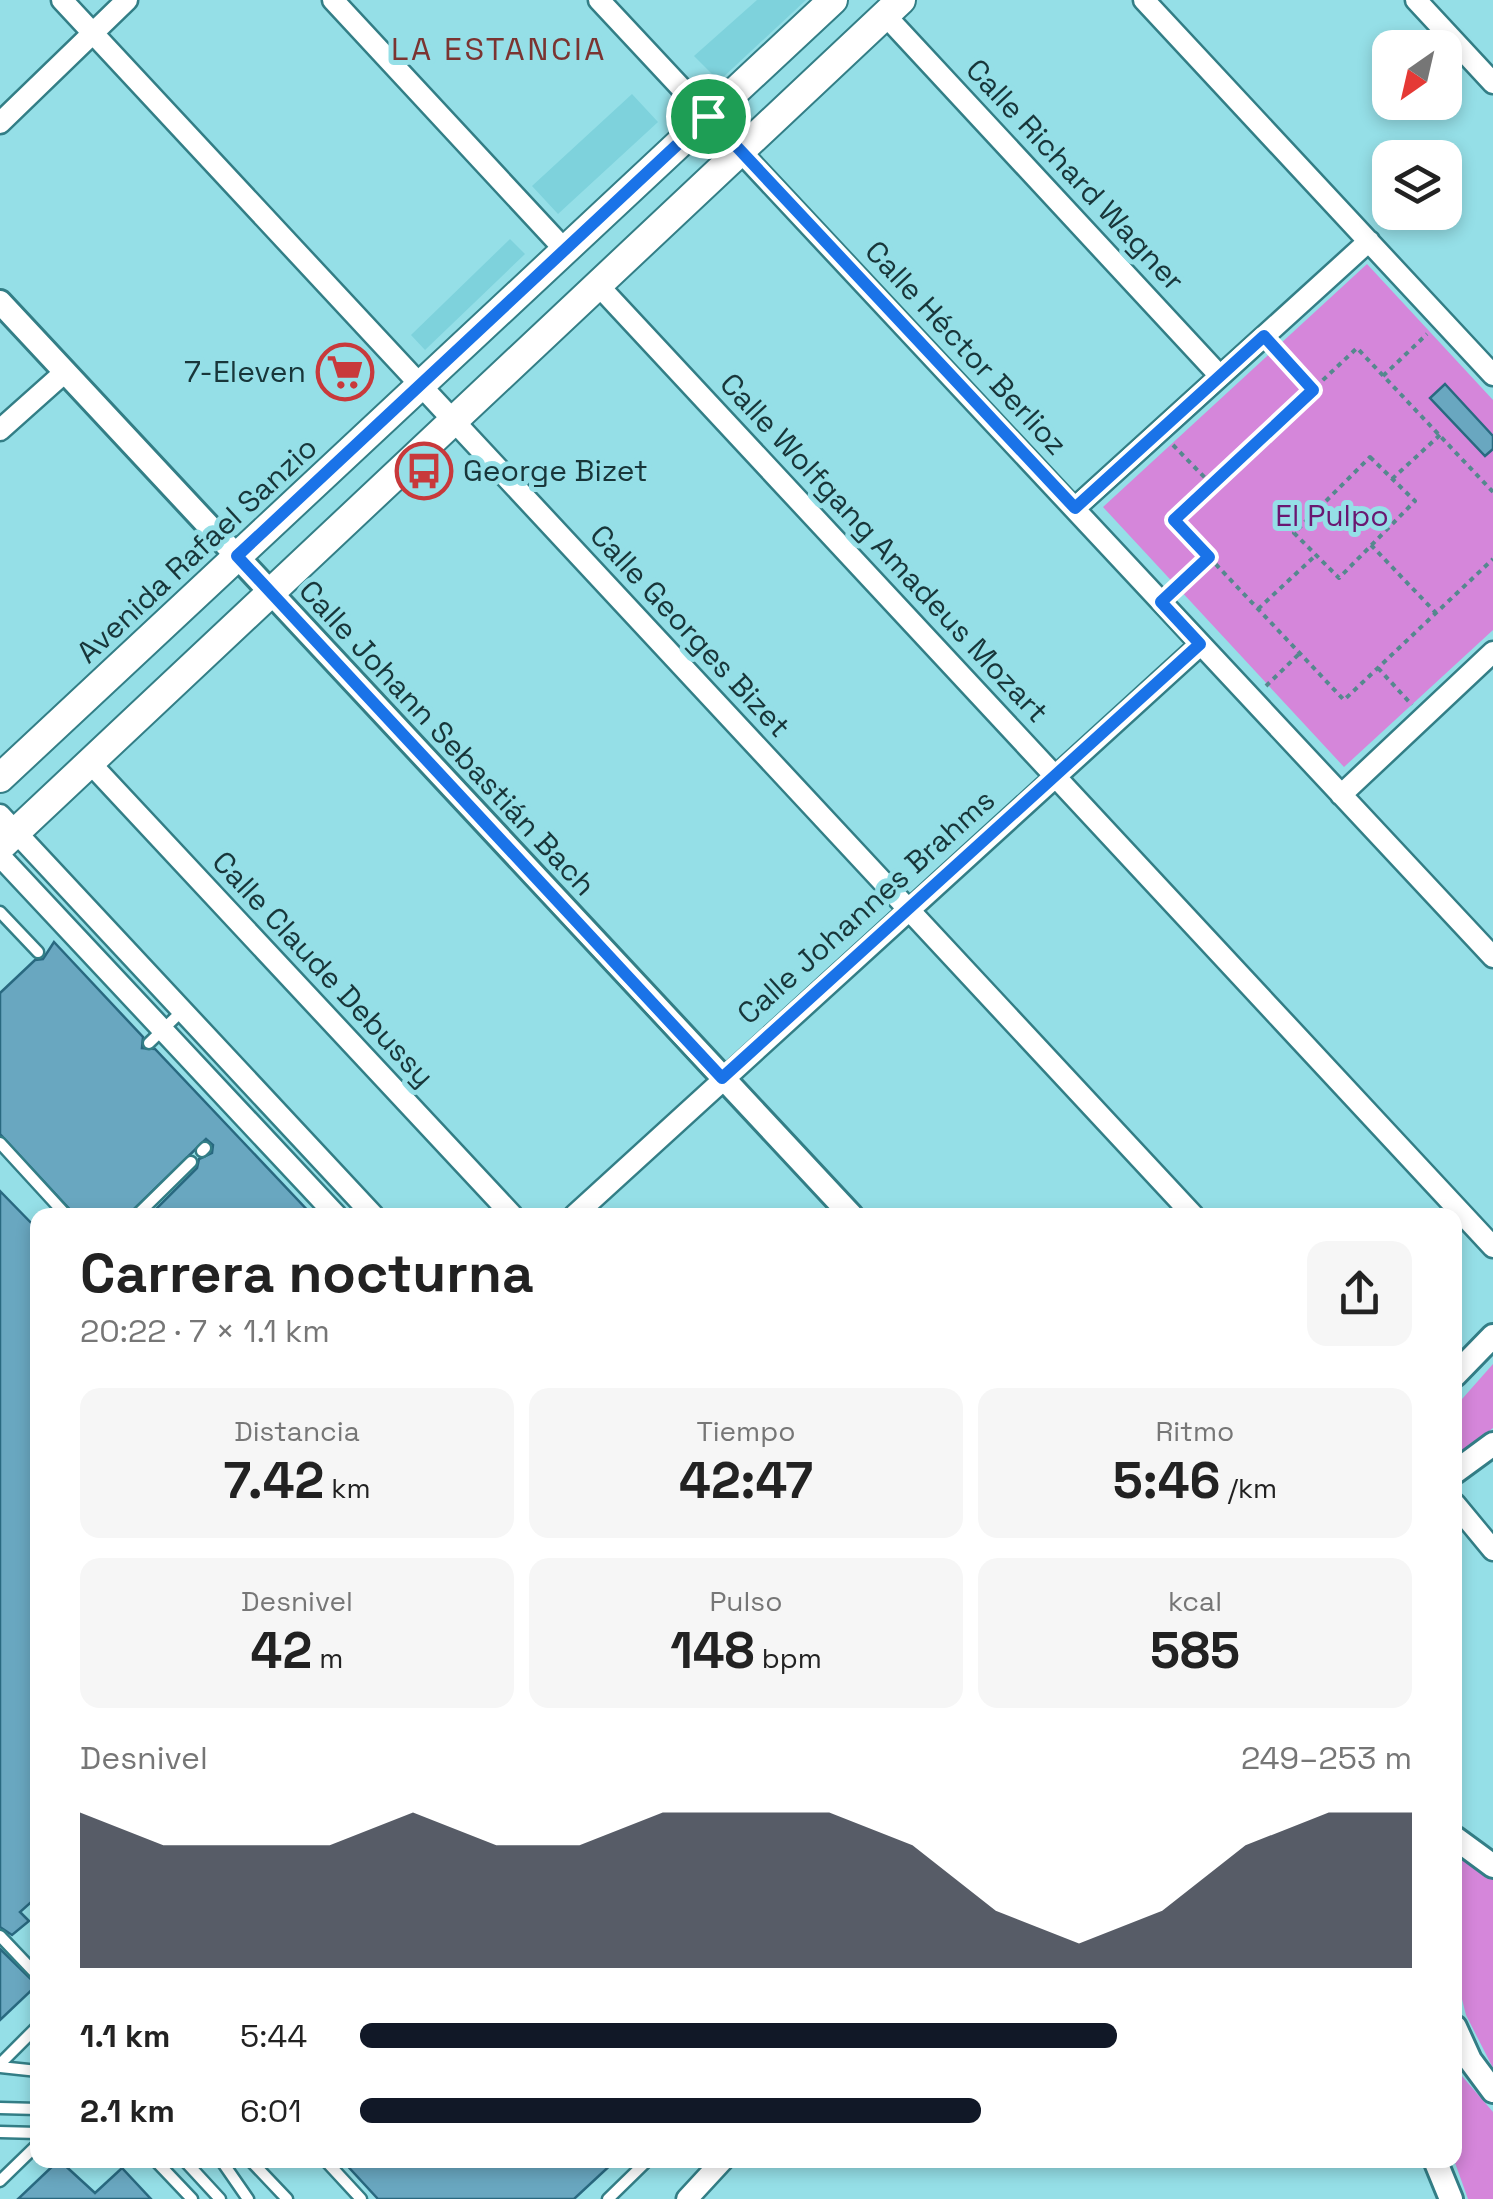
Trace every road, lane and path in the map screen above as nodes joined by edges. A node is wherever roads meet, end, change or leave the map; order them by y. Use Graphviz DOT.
graph roads {
  1 [pos="62,0"];
  2 [pos="127,0"];
  3 [pos="333,0"];
  4 [pos="599,0"];
  5 [pos="833,0"];
  6 [pos="1144,0"];
  7 [pos="1416,0"];
  8 [pos="893,8"];
  9 [pos="92,33"];
  10 [pos="1493,83"];
  11 [pos="708,116"];
  12 [pos="0,123"];
  13 [pos="740,151"];
  14 [pos="1368,241"];
  15 [pos="565,250"];
  16 [pos="598,285"];
  17 [pos="0,302"];
  18 [pos="1442,320"];
  19 [pos="1264,336"];
  20 [pos="1492,371"];
  21 [pos="65,372"];
  22 [pos="1220,376"];
  23 [pos="1384,376"];
  24 [pos="420,385"];
  25 [pos="1313,390"];
  26 [pos="453,421"];
  27 [pos="0,430"];
  28 [pos="1160,431"];
  29 [pos="1440,435"];
  30 [pos="1392,479"];
  31 [pos="1493,479"];
  32 [pos="1212,484"];
  33 [pos="1486,485"];
  34 [pos="1493,492"];
  35 [pos="1075,508"];
  36 [pos="1371,546"];
  37 [pos="1316,554"];
  38 [pos="237,556"];
  39 [pos="1209,557"];
  40 [pos="1492,563"];
  41 [pos="271,593"];
  42 [pos="1161,602"];
  43 [pos="1258,609"];
  44 [pos="1436,612"];
  45 [pos="1200,644"];
  46 [pos="1300,654"];
  47 [pos="1490,660"];
  48 [pos="1378,668"];
  49 [pos="1251,699"];
  50 [pos="1424,718"];
  51 [pos="90,764"];
  52 [pos="1055,776"];
  53 [pos="0,778"];
  54 [pos="1342,796"];
  55 [pos="5,831"];
  56 [pos="0,856"];
  57 [pos="908,909"];
  58 [pos="0,912"];
  59 [pos="107,932"];
  60 [pos="88,948"];
  61 [pos="38,952"];
  62 [pos="1493,957"];
  63 [pos="180,1012"];
  64 [pos="156,1035"];
  65 [pos="722,1078"];
  66 [pos="0,1143"];
  67 [pos="190,1162"];
  68 [pos="60,1208"];
  69 [pos="144,1208"];
  70 [pos="329,1208"];
  71 [pos="366,1208"];
  72 [pos="505,1208"];
  73 [pos="583,1208"];
  74 [pos="844,1208"];
  75 [pos="1186,1208"];
  76 [pos="1457,1208"];
  77 [pos="1462,1214"];
  78 [pos="1493,1247"];
  79 [pos="1493,1336"];
  80 [pos="1462,1368"];
  81 [pos="1493,1444"];
  82 [pos="1462,1467"];
  83 [pos="1462,1512"];
  84 [pos="1493,1550"];
  85 [pos="1462,1843"];
  86 [pos="1493,1866"];
  87 [pos="0,1936"];
  88 [pos="30,1968"];
  89 [pos="30,2037"];
  90 [pos="1462,2042"];
  91 [pos="0,2066"];
  92 [pos="30,2070"];
  93 [pos="1493,2091"];
  94 [pos="0,2108"];
  95 [pos="30,2109"];
  96 [pos="0,2132"];
  97 [pos="30,2134"];
  98 [pos="30,2152"];
  99 [pos="163,2168"];
  100 [pos="191,2168"];
  101 [pos="227,2168"];
  102 [pos="258,2168"];
  103 [pos="333,2168"];
  104 [pos="640,2168"];
  105 [pos="716,2168"];
  106 [pos="1439,2168"];
  107 [pos="0,2181"];
  108 [pos="192,2199"];
  109 [pos="220,2199"];
  110 [pos="248,2199"];
  111 [pos="287,2199"];
  112 [pos="362,2199"];
  113 [pos="608,2199"];
  114 [pos="687,2199"];
  115 [pos="1450,2199"];
  1 -- 9 [label="street, Calle Georges Bizet"];
  2 -- 9 [label="street"];
  3 -- 15 [label="street"];
  4 -- 11 [label="street, Calle Héctor Berlioz"];
  5 -- 11 [label="main road, Avenida Rafael Sanzio"];
  6 -- 14 [label="street"];
  7 -- 10 [label="street"];
  8 -- 13 [label="main road"];
  8 -- 22 [label="street, Calle Richard Wagner"];
  9 -- 12 [label="street"];
  9 -- 24 [label="street, Calle Georges Bizet"];
  11 -- 13 [label="street, Calle Héctor Berlioz"];
  11 -- 15 [label="main road, Avenida Rafael Sanzio"];
  13 -- 16 [label="main road"];
  13 -- 35 [label="street, Calle Héctor Berlioz"];
  14 -- 18 [label="street"];
  14 -- 19 [label="street"];
  15 -- 24 [label="main road, Avenida Rafael Sanzio"];
  16 -- 26 [label="main road"];
  16 -- 52 [label="street, Calle Wolfgang Amadeus Mozart"];
  17 -- 21 [label="street, Calle Johann Sebastián Bach"];
  18 -- 20 [label="street"];
  18 -- 23 [label="path"];
  19 -- 22 [label="street"];
  19 -- 25 [label="path"];
  21 -- 27 [label="street"];
  21 -- 38 [label="street, Calle Johann Sebastián Bach"];
  22 -- 28 [label="street"];
  23 -- 25 [label="path"];
  23 -- 29 [label="path"];
  24 -- 26 [label="street, Calle Georges Bizet"];
  24 -- 38 [label="main road, Avenida Rafael Sanzio"];
  25 -- 32 [label="path"];
  26 -- 41 [label="main road"];
  26 -- 57 [label="street, Calle Georges Bizet"];
  28 -- 32 [label="path"];
  28 -- 35 [label="street"];
  29 -- 30 [label="path"];
  29 -- 33 [label="path"];
  30 -- 36 [label="path"];
  30 -- 37 [label="path"];
  31 -- 33 [label="path"];
  32 -- 39 [label="path"];
  33 -- 34 [label="path"];
  35 -- 42 [label="street, Calle Héctor Berlioz"];
  36 -- 37 [label="path"];
  36 -- 44 [label="path"];
  37 -- 43 [label="path"];
  38 -- 41 [label="street, Calle Johann Sebastián Bach"];
  38 -- 53 [label="main road, Avenida Rafael Sanzio"];
  39 -- 42 [label="path"];
  39 -- 43 [label="path"];
  40 -- 44 [label="path"];
  41 -- 51 [label="main road"];
  41 -- 65 [label="street, Calle Johann Sebastián Bach"];
  42 -- 45 [label="street, Calle Héctor Berlioz"];
  43 -- 46 [label="path"];
  44 -- 48 [label="path"];
  45 -- 49 [label="street, Calle Héctor Berlioz"];
  45 -- 52 [label="street, Calle Johannes Brahms"];
  46 -- 48 [label="path"];
  46 -- 49 [label="path"];
  47 -- 50 [label="street"];
  48 -- 50 [label="path"];
  49 -- 54 [label="street, Calle Héctor Berlioz"];
  50 -- 54 [label="street"];
  51 -- 55 [label="main road"];
  51 -- 72 [label="street, Calle Claude Debussy"];
  52 -- 57 [label="street, Calle Johannes Brahms"];
  52 -- 76 [label="street, Calle Wolfgang Amadeus Mozart"];
  54 -- 62 [label="street, Calle Héctor Berlioz"];
  55 -- 59 [label="street"];
  56 -- 60 [label="street"];
  57 -- 65 [label="street, Calle Johannes Brahms"];
  57 -- 75 [label="street, Calle Georges Bizet"];
  58 -- 61 [label="lane"];
  59 -- 60 [label="street"];
  59 -- 63 [label="street"];
  60 -- 64 [label="street"];
  63 -- 64 [label="lane"];
  63 -- 71 [label="street"];
  64 -- 70 [label="street"];
  65 -- 73 [label="street, Calle Johannes Brahms"];
  65 -- 74 [label="street, Calle Johann Sebastián Bach"];
  66 -- 68 [label="lane"];
  67 -- 69 [label="lane"];
  77 -- 78 [label="street, Calle Wolfgang Amadeus Mozart"];
  79 -- 80 [label="street"];
  81 -- 82 [label="street"];
  83 -- 84 [label="street"];
  85 -- 86 [label="street"];
  87 -- 88 [label="lane"];
  89 -- 91 [label="lane"];
  90 -- 93 [label="street"];
  91 -- 92 [label="lane"];
  94 -- 95 [label="lane"];
  96 -- 97 [label="lane"];
  98 -- 107 [label="lane"];
  99 -- 108 [label="lane"];
  100 -- 109 [label="lane"];
  101 -- 110 [label="lane"];
  102 -- 111 [label="lane"];
  103 -- 112 [label="lane"];
  104 -- 113 [label="lane"];
  105 -- 114 [label="street"];
  106 -- 115 [label="street"];
}
